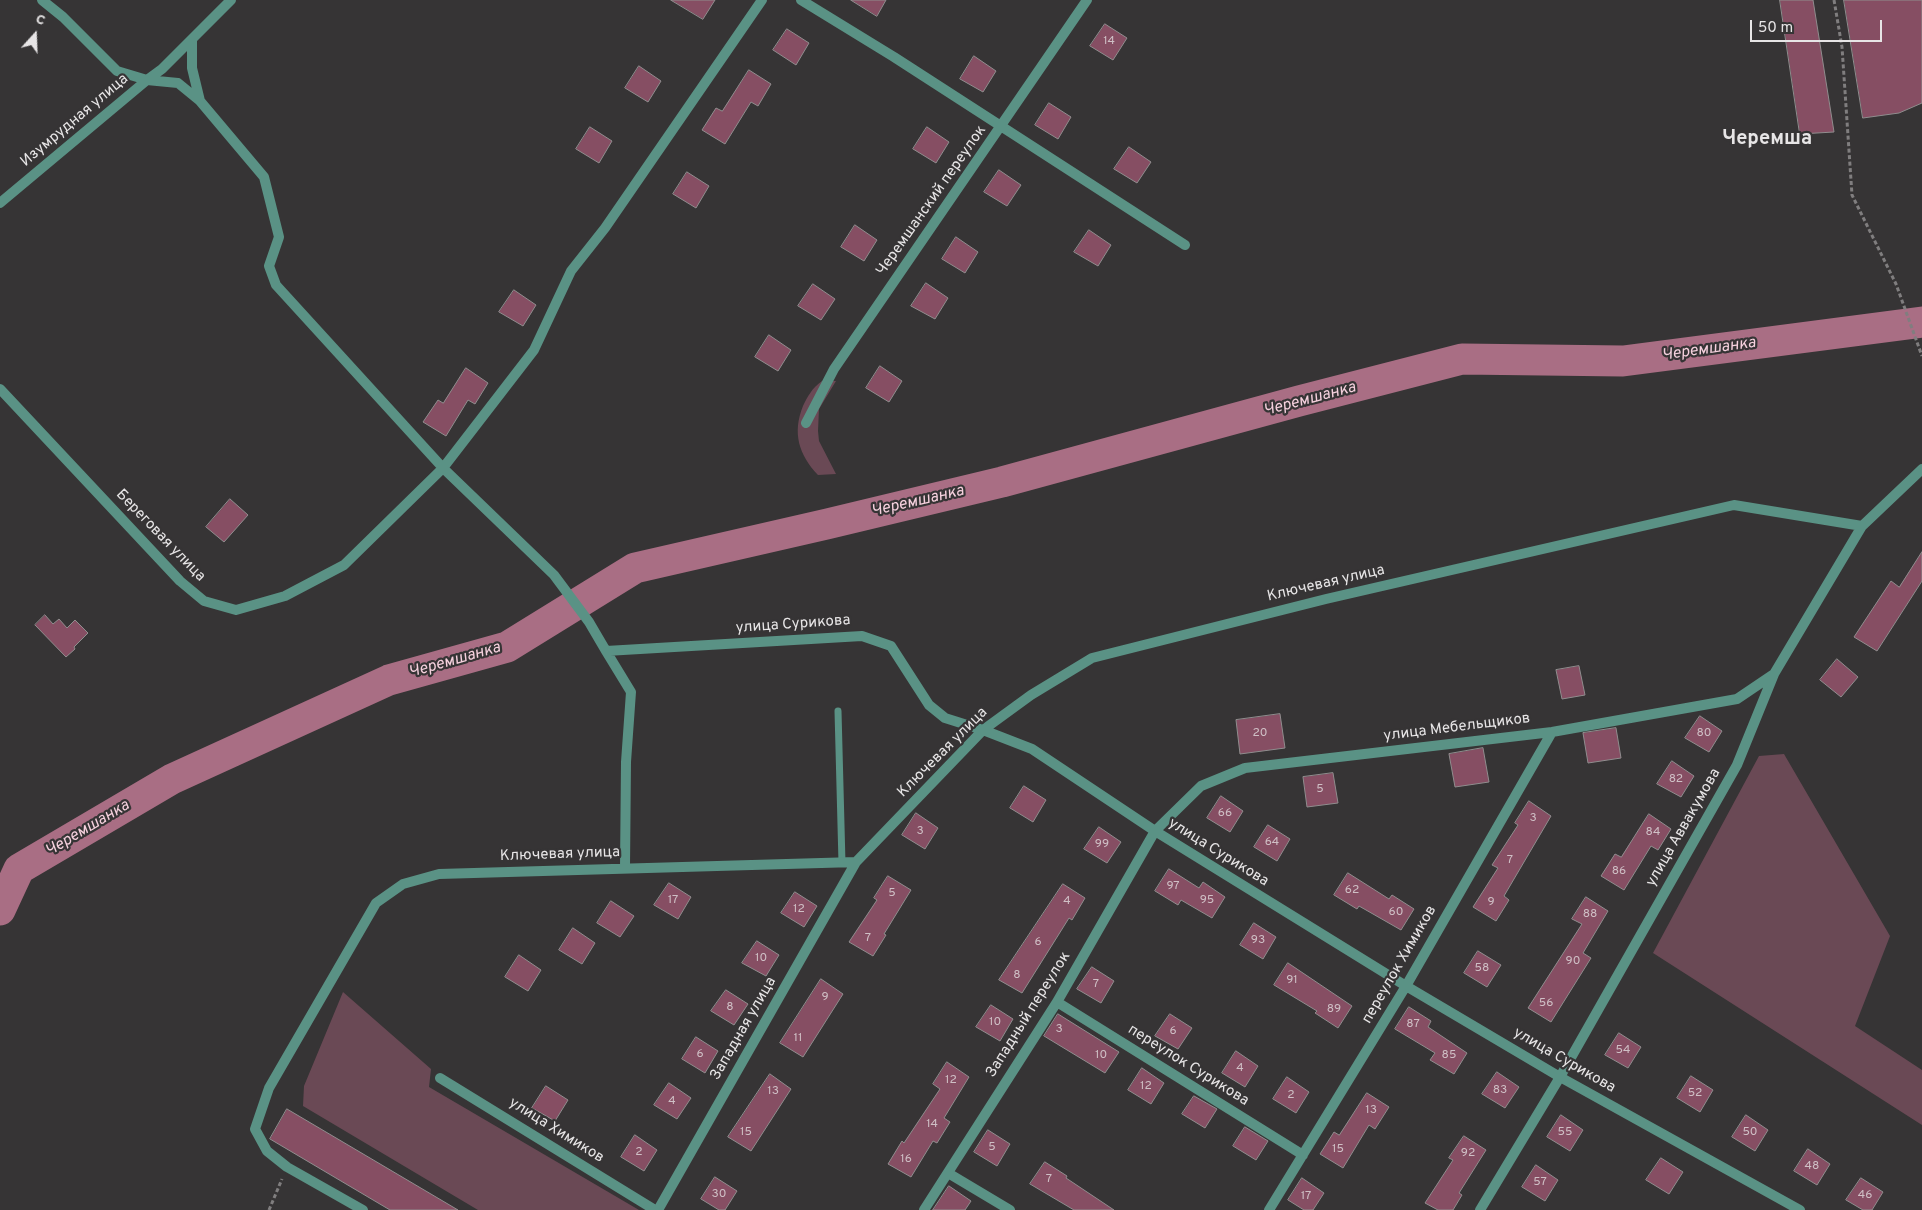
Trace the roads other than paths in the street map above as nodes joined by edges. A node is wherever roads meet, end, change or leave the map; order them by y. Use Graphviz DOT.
graph roads {
  1 [pos="42,0"];
  2 [pos="231,0"];
  3 [pos="762,0"];
  4 [pos="800,0"];
  5 [pos="1087,0"];
  6 [pos="192,41"];
  7 [pos="147,80"];
  8 [pos="200,102"];
  9 [pos="1001,126"];
  10 [pos="0,203"];
  11 [pos="1185,245"];
  12 [pos="0,389"];
  13 [pos="806,422"];
  14 [pos="443,468"];
  15 [pos="1922,469"];
  16 [pos="1862,526"];
  17 [pos="606,651"];
  18 [pos="1774,674"];
  19 [pos="838,711"];
  20 [pos="983,730"];
  21 [pos="1552,732"];
  22 [pos="1155,831"];
  23 [pos="856,862"];
  24 [pos="842,863"];
  25 [pos="625,868"];
  26 [pos="1406,986"];
  27 [pos="1057,1002"];
  28 [pos="1560,1077"];
  29 [pos="440,1078"];
  30 [pos="1303,1155"];
  31 [pos="948,1173"];
  32 [pos="363,1210"];
  33 [pos="657,1210"];
  34 [pos="924,1210"];
  35 [pos="1010,1210"];
  36 [pos="1269,1210"];
  37 [pos="1480,1210"];
  38 [pos="1800,1210"];
  1 -- 7 [label="street"];
  2 -- 6 [label="street, Изумрудная улица"];
  3 -- 14 [label="street, Береговая улица"];
  4 -- 9 [label="street"];
  5 -- 9 [label="street, Черемшанский переулок"];
  6 -- 7 [label="street, Изумрудная улица"];
  6 -- 8 [label="street"];
  7 -- 8 [label="street"];
  7 -- 10 [label="street, Изумрудная улица"];
  8 -- 14 [label="street"];
  9 -- 11 [label="street"];
  9 -- 13 [label="street, Черемшанский переулок"];
  12 -- 14 [label="street, Береговая улица"];
  14 -- 17 [label="street"];
  15 -- 16 [label="street, улица Аввакумова"];
  16 -- 18 [label="street, улица Аввакумова"];
  16 -- 20 [label="street, Ключевая улица"];
  17 -- 20 [label="street, улица Сурикова"];
  17 -- 25 [label="street"];
  18 -- 21 [label="street, улица Мебельщиков"];
  18 -- 28 [label="street, улица Аввакумова"];
  19 -- 24 [label="lane"];
  20 -- 22 [label="street, улица Сурикова"];
  20 -- 23 [label="street, Ключевая улица"];
  21 -- 22 [label="street, улица Мебельщиков"];
  21 -- 26 [label="street, переулок Химиков"];
  22 -- 26 [label="street, улица Сурикова"];
  22 -- 27 [label="street, Западный переулок"];
  23 -- 24 [label="street, Ключевая улица"];
  23 -- 33 [label="street, Западная улица"];
  24 -- 25 [label="street, Ключевая улица"];
  25 -- 32 [label="street, Ключевая улица"];
  26 -- 28 [label="street, улица Сурикова"];
  26 -- 30 [label="street, переулок Химиков"];
  27 -- 30 [label="street, переулок Сурикова"];
  27 -- 31 [label="street, Западный переулок"];
  28 -- 37 [label="street, улица Аввакумова"];
  28 -- 38 [label="street, улица Сурикова"];
  29 -- 33 [label="street, улица Химиков"];
  30 -- 36 [label="street, переулок Химиков"];
  31 -- 34 [label="street, Западный переулок"];
  31 -- 35 [label="street"];
}
